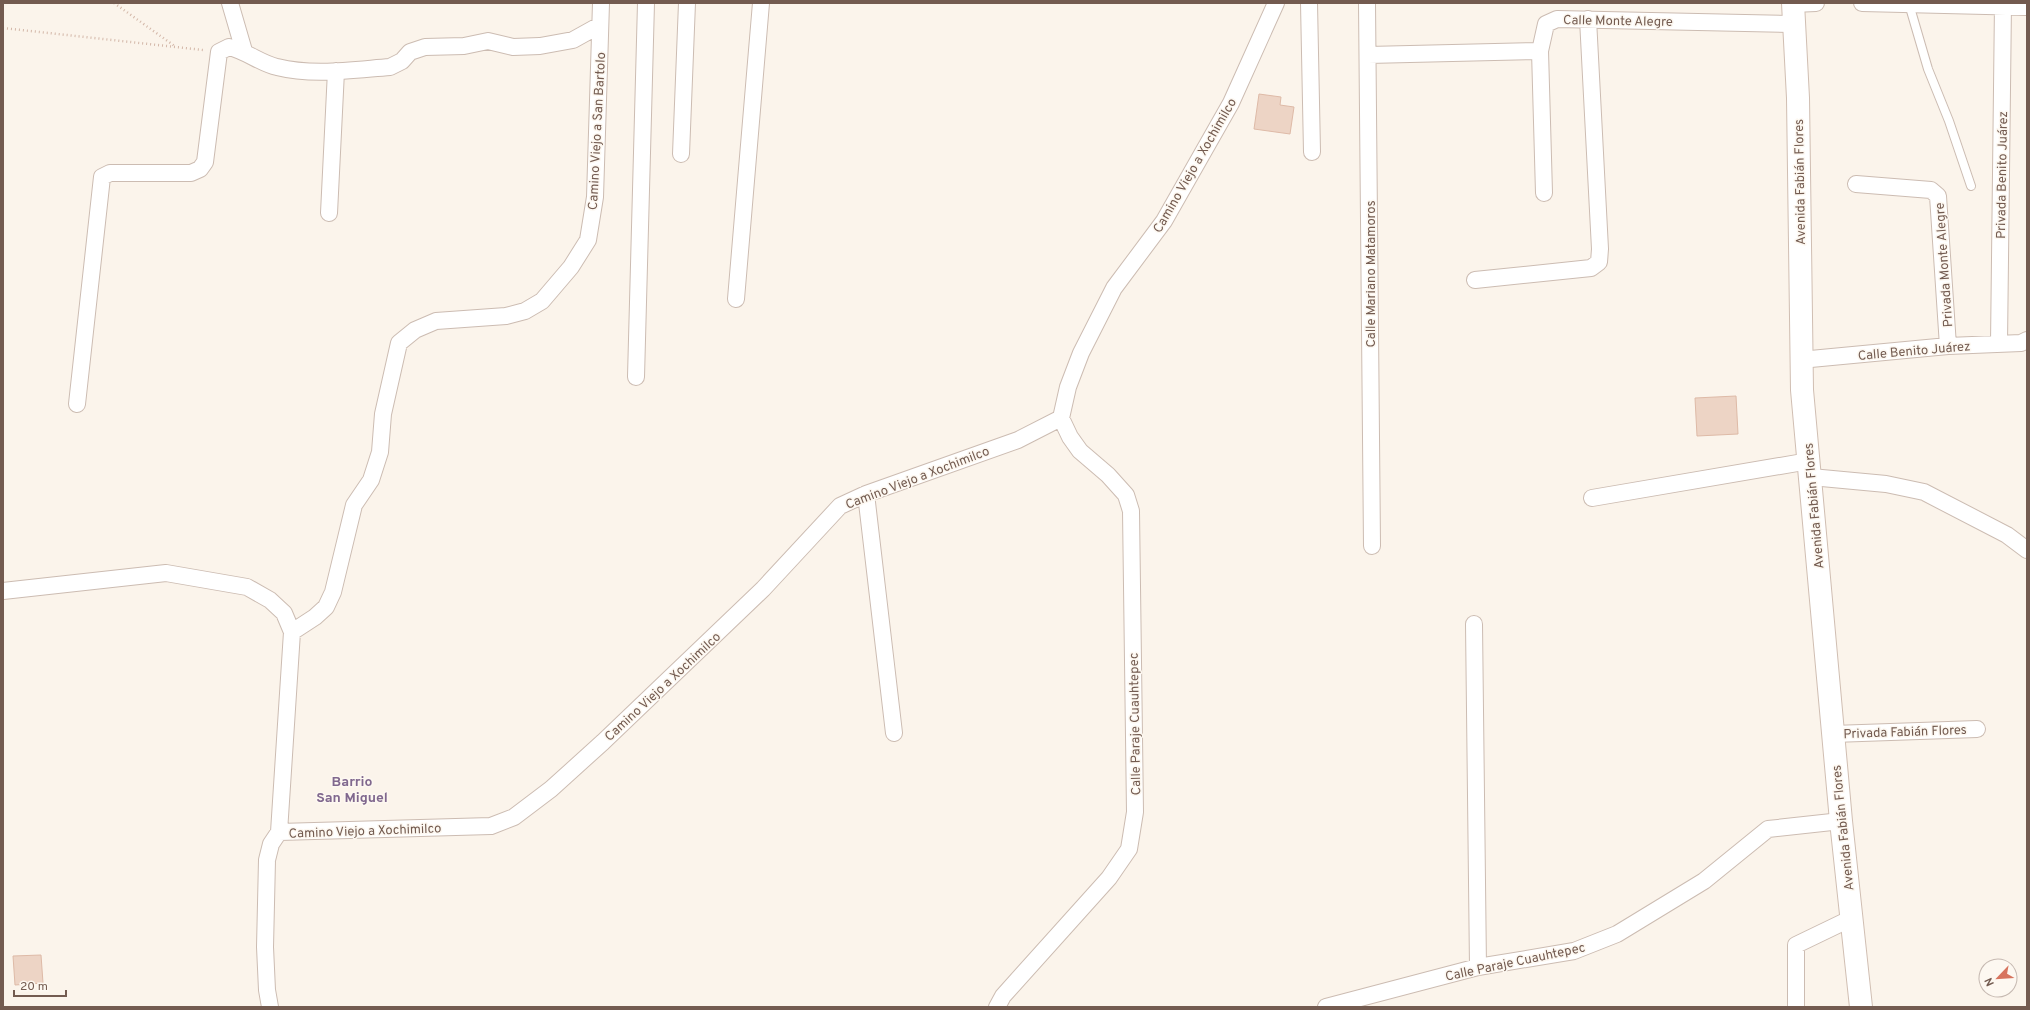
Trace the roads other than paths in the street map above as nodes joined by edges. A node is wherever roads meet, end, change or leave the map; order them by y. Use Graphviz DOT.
graph roads {
  1 [pos="230,3"];
  2 [pos="601,3"];
  3 [pos="646,3"];
  4 [pos="688,3"];
  5 [pos="761,3"];
  6 [pos="1276,3"];
  7 [pos="1309,3"];
  8 [pos="1367,3"];
  9 [pos="1816,3"];
  10 [pos="1862,3"];
  11 [pos="1910,4"];
  12 [pos="1947,4"];
  13 [pos="2003,5"];
  14 [pos="2027,8"];
  15 [pos="1794,10"];
  16 [pos="1588,19"];
  17 [pos="600,25"];
  18 [pos="244,51"];
  19 [pos="1540,51"];
  20 [pos="1368,55"];
  21 [pos="336,71"];
  22 [pos="1312,152"];
  23 [pos="681,154"];
  24 [pos="1856,184"];
  25 [pos="1971,186"];
  26 [pos="1544,193"];
  27 [pos="329,214"];
  28 [pos="1475,280"];
  29 [pos="736,299"];
  30 [pos="2027,340"];
  31 [pos="2000,344"];
  32 [pos="1948,346"];
  33 [pos="1800,360"];
  34 [pos="636,377"];
  35 [pos="77,404"];
  36 [pos="1060,418"];
  37 [pos="1810,469"];
  38 [pos="866,494"];
  39 [pos="1592,498"];
  40 [pos="1372,546"];
  41 [pos="2027,550"];
  42 [pos="3,591"];
  43 [pos="1474,624"];
  44 [pos="292,632"];
  45 [pos="1977,728"];
  46 [pos="894,733"];
  47 [pos="1833,734"];
  48 [pos="1841,821"];
  49 [pos="279,832"];
  50 [pos="1852,918"];
  51 [pos="1478,967"];
  52 [pos="270,1007"];
  53 [pos="997,1007"];
  54 [pos="1326,1007"];
  55 [pos="1796,1007"];
  56 [pos="1861,1007"];
  1 -- 18 [label="street"];
  2 -- 17 [label="street, Camino Viejo a San Bartolo"];
  3 -- 34 [label="street"];
  4 -- 23 [label="street"];
  5 -- 29 [label="street"];
  6 -- 36 [label="street, Camino Viejo a Xochimilco"];
  7 -- 22 [label="street"];
  8 -- 20 [label="street, Calle Mariano Matamoros"];
  9 -- 15 [label="street, Calle Monte Alegre"];
  10 -- 11 [label="street"];
  11 -- 12 [label="street"];
  11 -- 25 [label="lane"];
  12 -- 13 [label="street"];
  13 -- 14 [label="street"];
  13 -- 31 [label="street, Privada Benito Juárez"];
  15 -- 16 [label="street, Calle Monte Alegre"];
  15 -- 33 [label="main road, Avenida Fabián Flores"];
  16 -- 19 [label="street, Calle Monte Alegre"];
  16 -- 28 [label="street"];
  17 -- 21 [label="street"];
  17 -- 44 [label="street, Camino Viejo a San Bartolo"];
  18 -- 21 [label="street"];
  18 -- 35 [label="street"];
  19 -- 20 [label="street"];
  19 -- 26 [label="street"];
  20 -- 40 [label="street, Calle Mariano Matamoros"];
  21 -- 27 [label="street"];
  24 -- 32 [label="street, Privada Monte Alegre"];
  30 -- 31 [label="street, Calle Benito Juárez"];
  31 -- 32 [label="street, Calle Benito Juárez"];
  32 -- 33 [label="street, Calle Benito Juárez"];
  33 -- 37 [label="main road, Avenida Fabián Flores"];
  36 -- 38 [label="street, Camino Viejo a Xochimilco"];
  36 -- 53 [label="street, Calle Paraje Cuauhtepec"];
  37 -- 39 [label="street"];
  37 -- 41 [label="street"];
  37 -- 47 [label="main road, Avenida Fabián Flores"];
  38 -- 46 [label="street"];
  38 -- 49 [label="street, Camino Viejo a Xochimilco"];
  42 -- 44 [label="street"];
  43 -- 51 [label="street"];
  44 -- 49 [label="street"];
  45 -- 47 [label="street, Privada Fabián Flores"];
  47 -- 48 [label="main road, Avenida Fabián Flores"];
  48 -- 50 [label="main road, Avenida Fabián Flores"];
  48 -- 51 [label="street, Calle Paraje Cuauhtepec"];
  49 -- 52 [label="street"];
  50 -- 55 [label="street"];
  50 -- 56 [label="main road, Avenida Fabián Flores"];
  51 -- 54 [label="street, Calle Paraje Cuauhtepec"];
}
